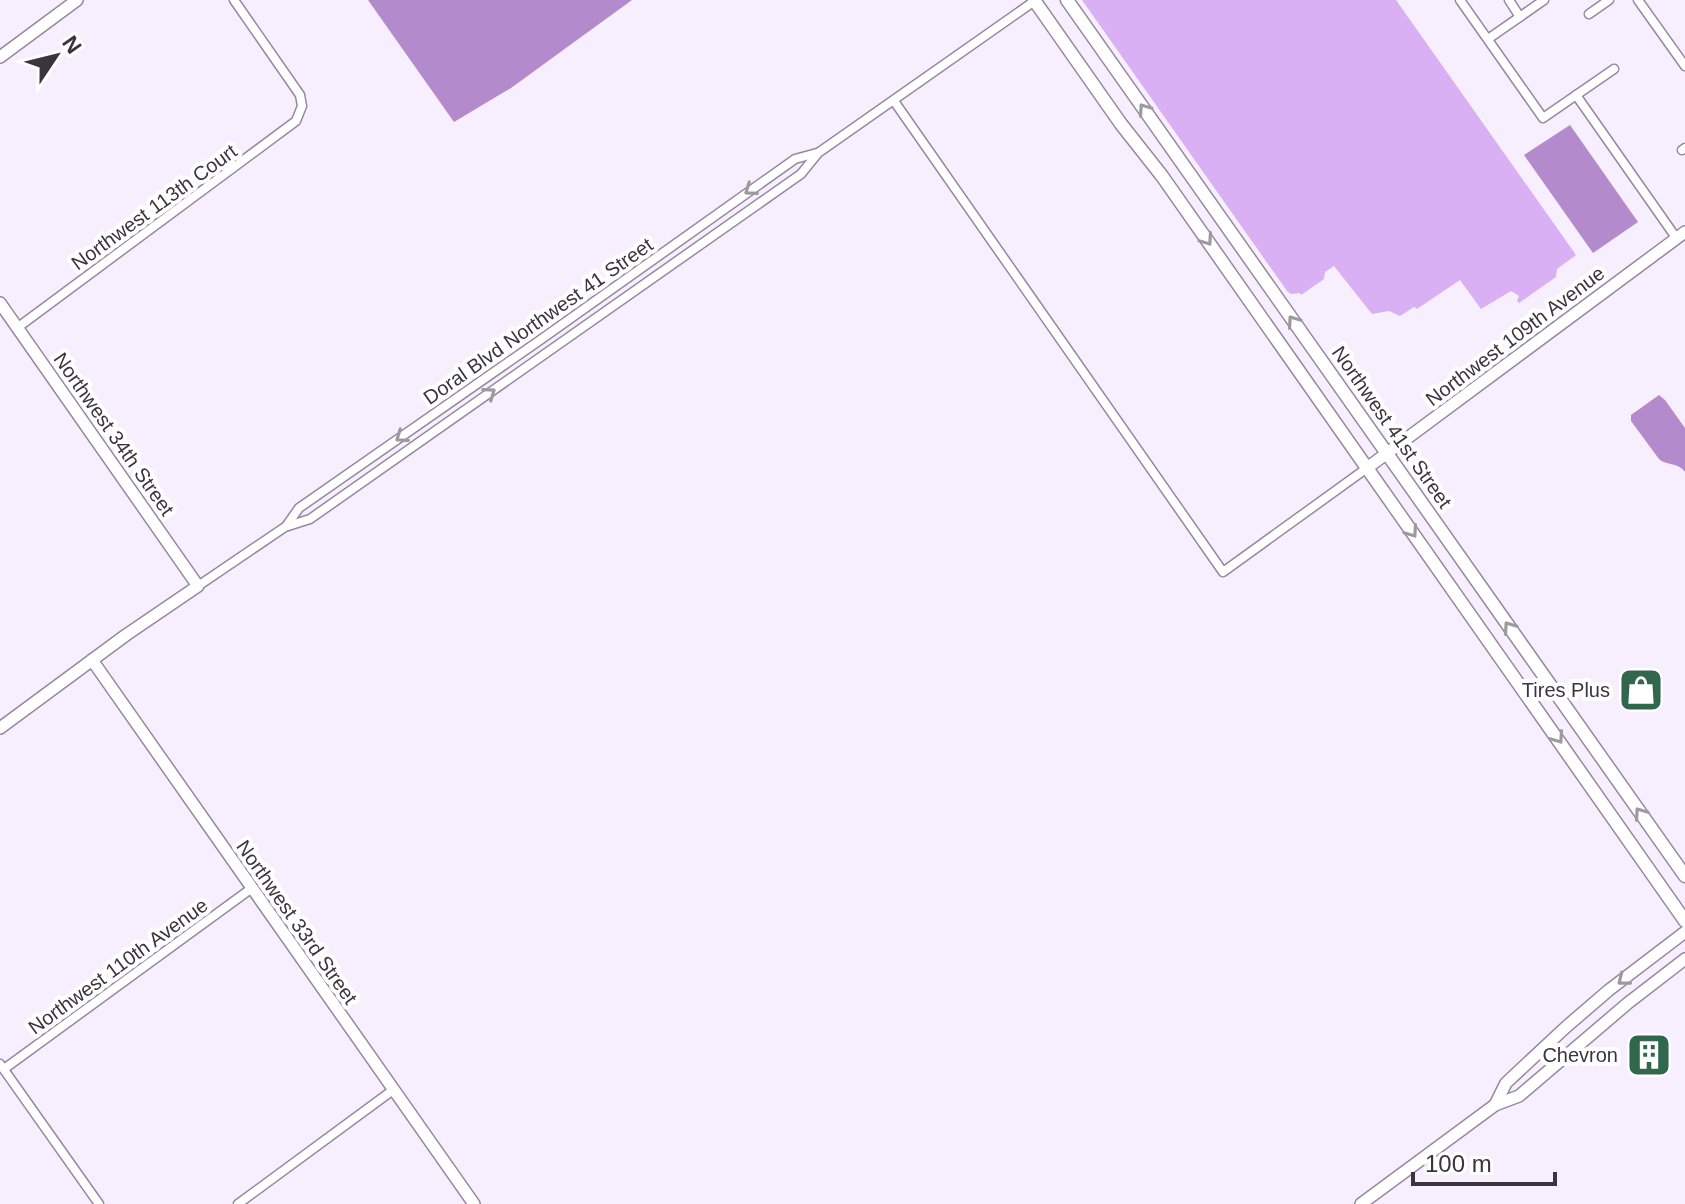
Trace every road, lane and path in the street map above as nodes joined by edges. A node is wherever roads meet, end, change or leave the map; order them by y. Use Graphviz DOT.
graph roads {
  1 [pos="77,0"];
  2 [pos="234,0"];
  3 [pos="1037,0"];
  4 [pos="1067,0"];
  5 [pos="1460,0"];
  6 [pos="1509,0"];
  7 [pos="1544,0"];
  8 [pos="1609,0"];
  9 [pos="1638,0"];
  10 [pos="1589,14"];
  11 [pos="1520,17"];
  12 [pos="1488,39"];
  13 [pos="0,57"];
  14 [pos="1685,66"];
  15 [pos="1614,69"];
  16 [pos="1576,95"];
  17 [pos="894,101"];
  18 [pos="818,153"];
  19 [pos="1681,236"];
  20 [pos="0,303"];
  21 [pos="17,328"];
  22 [pos="1387,454"];
  23 [pos="1367,468"];
  24 [pos="285,527"];
  25 [pos="198,586"];
  26 [pos="92,660"];
  27 [pos="0,728"];
  28 [pos="1685,876"];
  29 [pos="252,888"];
  30 [pos="1685,921"];
  31 [pos="1685,932"];
  32 [pos="1685,959"];
  33 [pos="2,1066"];
  34 [pos="393,1090"];
  35 [pos="1495,1105"];
  36 [pos="99,1204"];
  37 [pos="238,1204"];
  38 [pos="474,1204"];
  39 [pos="1361,1204"];
  1 -- 13 [label="street"];
  2 -- 21 [label="street, Northwest 113th Court"];
  3 -- 17 [label="street, Doral Blvd Northwest 41 Street"];
  3 -- 23 [label="main road, one-way"];
  22 -- 4 [label="main road, Northwest 41st Street, one-way"];
  5 -- 12 [label="street"];
  6 -- 11 [label="street"];
  7 -- 11 [label="street"];
  8 -- 10 [label="street"];
  9 -- 14 [label="street"];
  11 -- 12 [label="street"];
  12 -- 16 [label="street"];
  15 -- 16 [label="street"];
  16 -- 19 [label="street"];
  17 -- 18 [label="street, Doral Blvd Northwest 41 Street"];
  17 -- 23 [label="street"];
  24 -- 18 [label="street, Doral Blvd Northwest 41 Street, one-way"];
  18 -- 24 [label="street, Doral Blvd Northwest 41 Street, one-way"];
  19 -- 22 [label="street, Northwest 109th Avenue"];
  20 -- 21 [label="street, Northwest 34th Street"];
  21 -- 25 [label="street, Northwest 34th Street"];
  22 -- 23 [label="street, Northwest 109th Avenue"];
  28 -- 22 [label="main road, Northwest 41st Street, one-way"];
  23 -- 30 [label="main road, one-way"];
  24 -- 25 [label="street, Doral Blvd Northwest 41 Street"];
  25 -- 26 [label="street"];
  26 -- 27 [label="street"];
  26 -- 29 [label="street, Northwest 33rd Street"];
  29 -- 33 [label="street, Northwest 110th Avenue"];
  29 -- 34 [label="street, Northwest 33rd Street"];
  31 -- 35 [label="street, one-way"];
  32 -- 35 [label="street"];
  33 -- 36 [label="street"];
  34 -- 37 [label="street"];
  34 -- 38 [label="street, Northwest 33rd Street"];
  35 -- 39 [label="street"];
}
